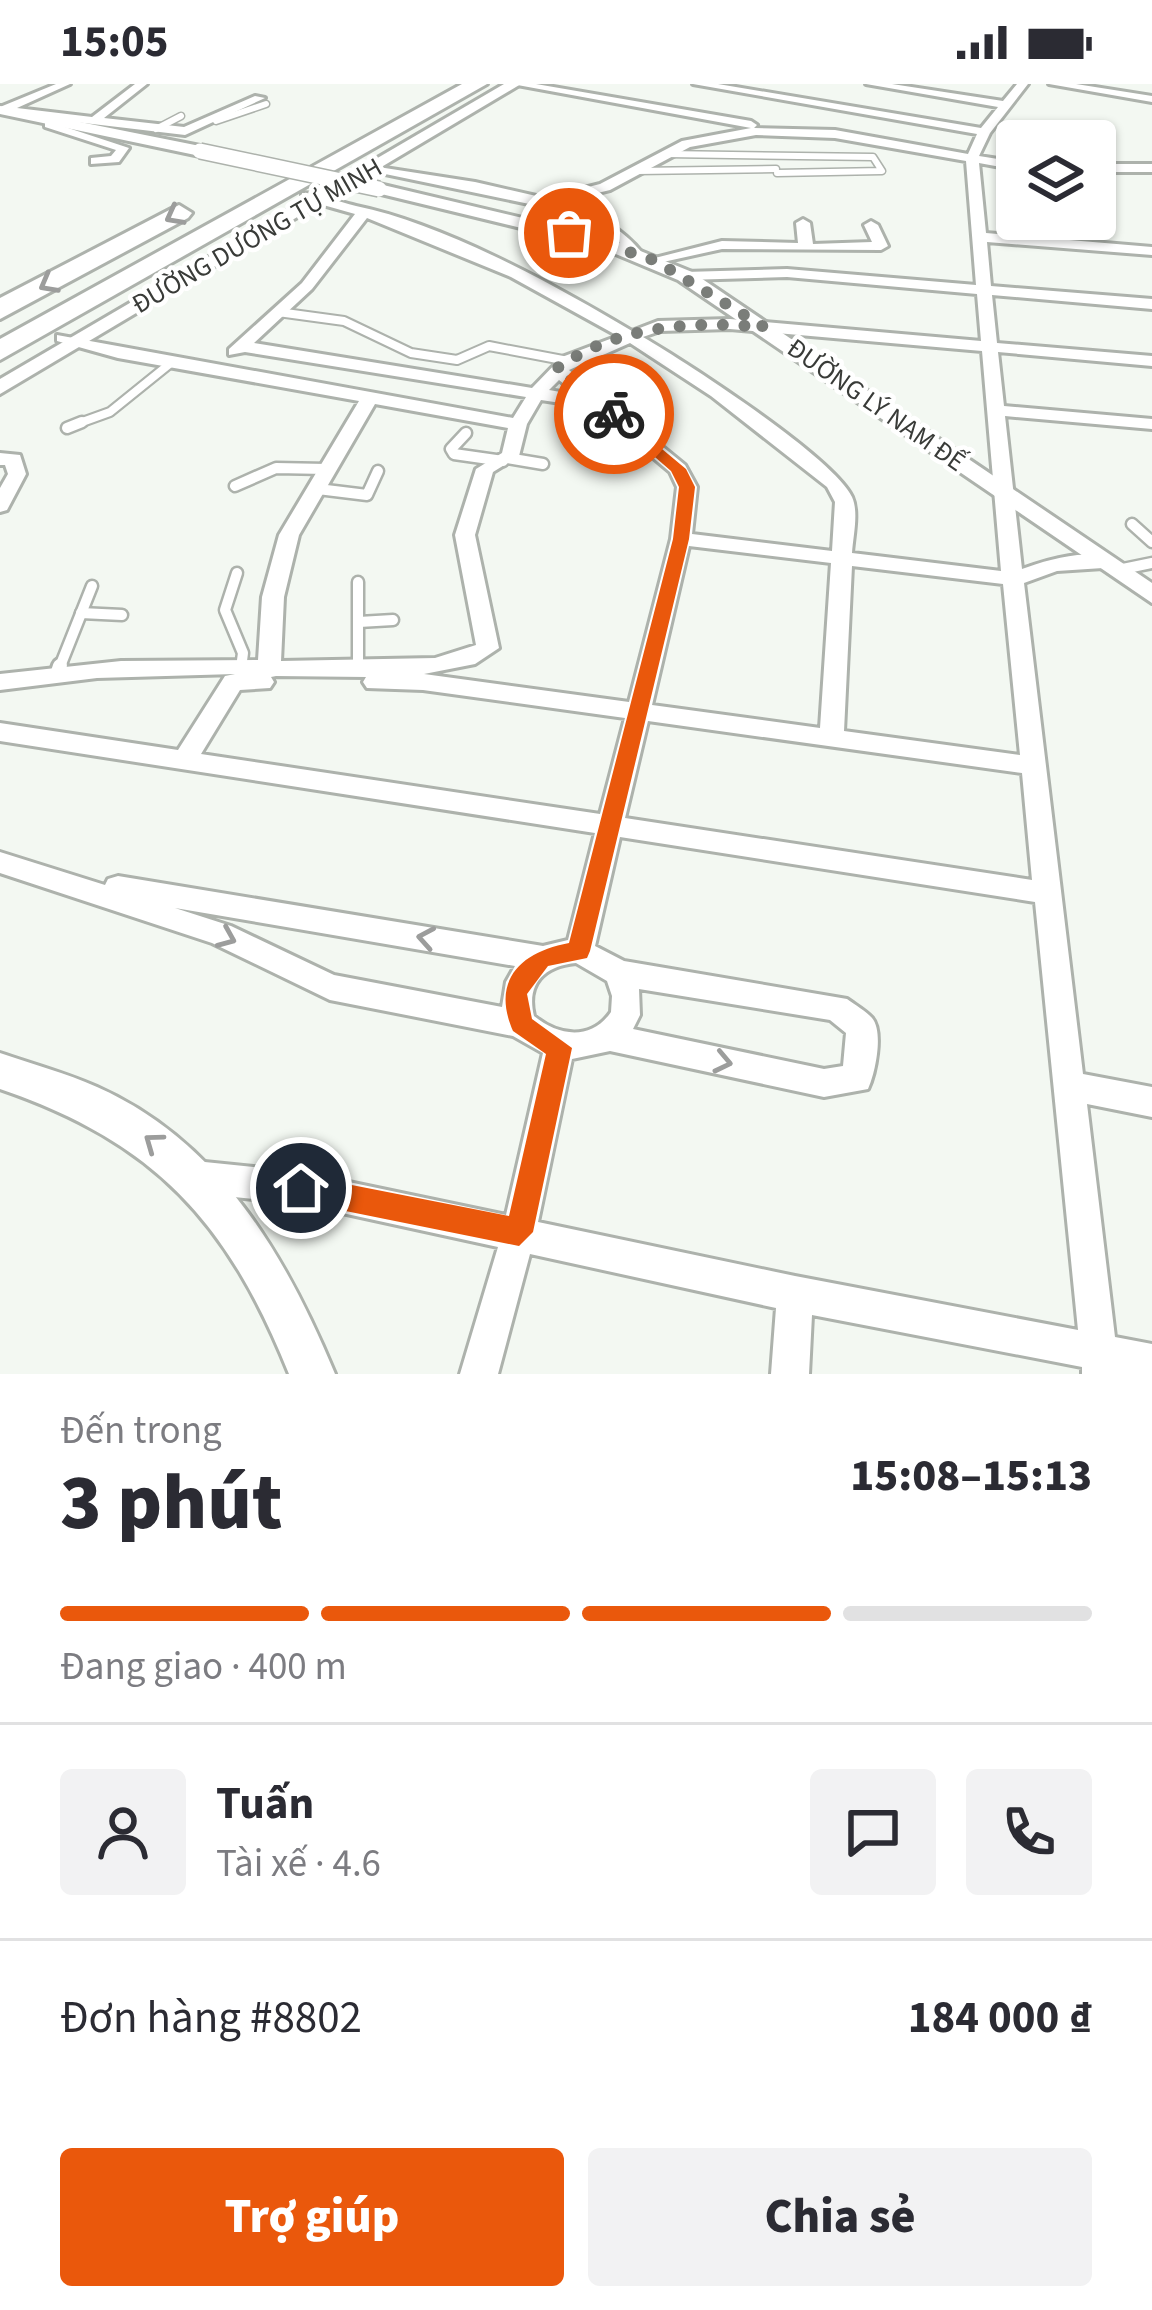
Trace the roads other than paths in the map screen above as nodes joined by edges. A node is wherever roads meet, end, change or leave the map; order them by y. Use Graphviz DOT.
graph roads {
  1 [pos="65,84"];
  2 [pos="142,84"];
  3 [pos="426,84"];
  4 [pos="477,84"];
  5 [pos="498,84"];
  6 [pos="516,84"];
  7 [pos="594,84"];
  8 [pos="697,84"];
  9 [pos="872,84"];
  10 [pos="1023,84"];
  11 [pos="1054,84"];
  12 [pos="1086,84"];
  13 [pos="1070,86"];
  14 [pos="576,95"];
  15 [pos="1152,99"];
  16 [pos="262,101"];
  17 [pos="141,102"];
  18 [pos="1006,105"];
  19 [pos="385,106"];
  20 [pos="658,109"];
  21 [pos="1,111"];
  22 [pos="181,116"];
  23 [pos="96,119"];
  24 [pos="119,122"];
  25 [pos="157,129"];
  26 [pos="777,130"];
  27 [pos="984,132"];
  28 [pos="302,149"];
  29 [pos="667,154"];
  30 [pos="771,157"];
  31 [pos="972,158"];
  32 [pos="95,161"];
  33 [pos="996,162"];
  34 [pos="1116,168"];
  35 [pos="1152,168"];
  36 [pos="637,171"];
  37 [pos="777,173"];
  38 [pos="375,180"];
  39 [pos="241,181"];
  40 [pos="313,197"];
  41 [pos="546,202"];
  42 [pos="200,203"];
  43 [pos="364,211"];
  44 [pos="803,223"];
  45 [pos="872,226"];
  46 [pos="980,237"];
  47 [pos="806,248"];
  48 [pos="1152,251"];
  49 [pos="645,258"];
  50 [pos="685,276"];
  51 [pos="985,290"];
  52 [pos="1152,304"];
  53 [pos="0,310"];
  54 [pos="278,312"];
  55 [pos="764,327"];
  56 [pos="627,334"];
  57 [pos="70,340"];
  58 [pos="241,346"];
  59 [pos="990,347"];
  60 [pos="0,351"];
  61 [pos="172,362"];
  62 [pos="1152,362"];
  63 [pos="562,365"];
  64 [pos="215,370"];
  65 [pos="0,373"];
  66 [pos="0,388"];
  67 [pos="536,394"];
  68 [pos="370,397"];
  69 [pos="603,405"];
  70 [pos="995,410"];
  71 [pos="518,424"];
  72 [pos="1152,424"];
  73 [pos="68,428"];
  74 [pos="466,433"];
  75 [pos="0,459"];
  76 [pos="505,459"];
  77 [pos="543,464"];
  78 [pos="378,470"];
  79 [pos="322,479"];
  80 [pos="235,486"];
  81 [pos="1003,493"];
  82 [pos="0,506"];
  83 [pos="1132,524"];
  84 [pos="681,539"];
  85 [pos="1152,542"];
  86 [pos="841,556"];
  87 [pos="1152,563"];
  88 [pos="1110,566"];
  89 [pos="237,573"];
  90 [pos="1014,579"];
  91 [pos="358,582"];
  92 [pos="92,586"];
  93 [pos="1152,595"];
  94 [pos="81,613"];
  95 [pos="122,615"];
  96 [pos="393,620"];
  97 [pos="358,622"];
  98 [pos="358,669"];
  99 [pos="269,670"];
  100 [pos="58,672"];
  101 [pos="237,675"];
  102 [pos="0,682"];
  103 [pos="635,714"];
  104 [pos="0,732"];
  105 [pos="831,740"];
  106 [pos="186,757"];
  107 [pos="1035,766"];
  108 [pos="611,825"];
  109 [pos="0,862"];
  110 [pos="36,873"];
  111 [pos="1049,893"];
  112 [pos="578,951"];
  113 [pos="542,958"];
  114 [pos="619,973"];
  115 [pos="521,1024"];
  116 [pos="609,1037"];
  117 [pos="559,1048"];
  118 [pos="0,1071"];
  119 [pos="1070,1086"];
  120 [pos="1152,1102"];
  121 [pos="195,1177"];
  122 [pos="519,1232"];
  123 [pos="795,1294"];
  124 [pos="1100,1362"];
  125 [pos="1152,1362"];
  126 [pos="312,1374"];
  127 [pos="479,1374"];
  128 [pos="790,1374"];
  1 -- 21 [label="street"];
  2 -- 23 [label="street"];
  3 -- 19 [label="highway"];
  4 -- 60 [label="highway"];
  5 -- 40 [label="street, ĐƯỜNG DƯƠNG TỰ MINH"];
  6 -- 14 [label="street"];
  6 -- 38 [label="street, ĐƯỜNG DƯƠNG TỰ MINH"];
  7 -- 14 [label="street"];
  8 -- 20 [label="street"];
  8 -- 27 [label="street"];
  9 -- 18 [label="street"];
  10 -- 18 [label="street"];
  11 -- 13 [label="street"];
  12 -- 13 [label="street"];
  13 -- 15 [label="street"];
  14 -- 20 [label="street"];
  16 -- 25 [label="street"];
  17 -- 24 [label="street"];
  18 -- 27 [label="street"];
  20 -- 26 [label="street"];
  21 -- 23 [label="street"];
  21 -- 32 [label="street"];
  21 -- 38 [label="street, ĐƯỜNG LÝ NAM ĐẾ, bridge"];
  22 -- 25 [label="lane"];
  23 -- 24 [label="street"];
  24 -- 25 [label="street"];
  26 -- 29 [label="street"];
  26 -- 31 [label="street"];
  27 -- 31 [label="street"];
  28 -- 39 [label="highway"];
  29 -- 30 [label="lane"];
  29 -- 36 [label="street"];
  30 -- 37 [label="lane"];
  30 -- 37 [label="lane"];
  31 -- 33 [label="street"];
  31 -- 46 [label="street"];
  34 -- 35 [label="street"];
  36 -- 37 [label="lane"];
  36 -- 41 [label="street"];
  38 -- 40 [label="street, ĐƯỜNG DƯƠNG TỰ MINH"];
  38 -- 41 [label="street"];
  38 -- 49 [label="street, ĐƯỜNG LÝ NAM ĐẾ"];
  40 -- 43 [label="street"];
  40 -- 57 [label="street, ĐƯỜNG DƯƠNG TỰ MINH"];
  41 -- 49 [label="street"];
  42 -- 53 [label="highway, one-way"];
  43 -- 54 [label="street"];
  43 -- 56 [label="street"];
  44 -- 47 [label="street"];
  45 -- 47 [label="street"];
  46 -- 48 [label="street"];
  46 -- 51 [label="street"];
  47 -- 49 [label="street"];
  49 -- 50 [label="street, ĐƯỜNG LÝ NAM ĐẾ"];
  50 -- 51 [label="street"];
  50 -- 55 [label="street, ĐƯỜNG LÝ NAM ĐẾ"];
  51 -- 52 [label="street"];
  51 -- 59 [label="street"];
  54 -- 58 [label="street"];
  54 -- 63 [label="lane"];
  55 -- 56 [label="street"];
  55 -- 59 [label="street"];
  55 -- 81 [label="street, ĐƯỜNG LÝ NAM ĐẾ"];
  56 -- 63 [label="street"];
  56 -- 86 [label="street"];
  57 -- 61 [label="street"];
  57 -- 65 [label="street, ĐƯỜNG DƯƠNG TỰ MINH"];
  57 -- 66 [label="street, ĐƯỜNG DƯƠNG TỰ MINH"];
  58 -- 64 [label="street"];
  58 -- 67 [label="street"];
  59 -- 62 [label="street"];
  59 -- 70 [label="street"];
  61 -- 64 [label="street"];
  61 -- 73 [label="lane"];
  63 -- 67 [label="street"];
  63 -- 69 [label="street"];
  64 -- 68 [label="street"];
  67 -- 69 [label="street"];
  67 -- 71 [label="street"];
  68 -- 71 [label="street"];
  68 -- 79 [label="street"];
  69 -- 84 [label="street"];
  70 -- 72 [label="street"];
  70 -- 81 [label="street"];
  71 -- 76 [label="street"];
  74 -- 76 [label="lane"];
  75 -- 82 [label="street"];
  76 -- 77 [label="lane"];
  76 -- 98 [label="street"];
  78 -- 79 [label="lane"];
  79 -- 80 [label="lane"];
  79 -- 99 [label="street"];
  81 -- 88 [label="street, ĐƯỜNG LÝ NAM ĐẾ"];
  81 -- 90 [label="street"];
  83 -- 85 [label="lane"];
  84 -- 86 [label="street"];
  84 -- 103 [label="street"];
  86 -- 90 [label="street"];
  86 -- 105 [label="street"];
  87 -- 88 [label="lane"];
  88 -- 90 [label="street"];
  88 -- 93 [label="street, ĐƯỜNG LÝ NAM ĐẾ"];
  89 -- 101 [label="lane"];
  90 -- 107 [label="street"];
  91 -- 97 [label="lane"];
  92 -- 94 [label="lane"];
  94 -- 95 [label="lane"];
  94 -- 100 [label="lane"];
  96 -- 97 [label="lane"];
  97 -- 98 [label="lane"];
  98 -- 99 [label="street"];
  99 -- 101 [label="street"];
  100 -- 101 [label="street"];
  100 -- 102 [label="street"];
  101 -- 103 [label="street"];
  101 -- 106 [label="street"];
  103 -- 105 [label="street"];
  103 -- 108 [label="street"];
  104 -- 106 [label="street"];
  105 -- 107 [label="street"];
  106 -- 108 [label="street"];
  107 -- 111 [label="street"];
  108 -- 111 [label="street"];
  108 -- 112 [label="street"];
  109 -- 110 [label="street"];
  113 -- 110 [label="street, one-way"];
  110 -- 115 [label="street, one-way"];
  111 -- 119 [label="street"];
  112 -- 113 [label="street"];
  112 -- 114 [label="street"];
  113 -- 115 [label="street"];
  114 -- 116 [label="street"];
  116 -- 114 [label="street, one-way"];
  115 -- 117 [label="street"];
  116 -- 117 [label="street"];
  117 -- 122 [label="street"];
  121 -- 118 [label="street, one-way"];
  119 -- 120 [label="street"];
  119 -- 124 [label="street"];
  121 -- 122 [label="street"];
  121 -- 126 [label="street"];
  122 -- 123 [label="street"];
  122 -- 127 [label="street"];
  123 -- 124 [label="street"];
  123 -- 128 [label="street"];
  124 -- 125 [label="street"];
}
